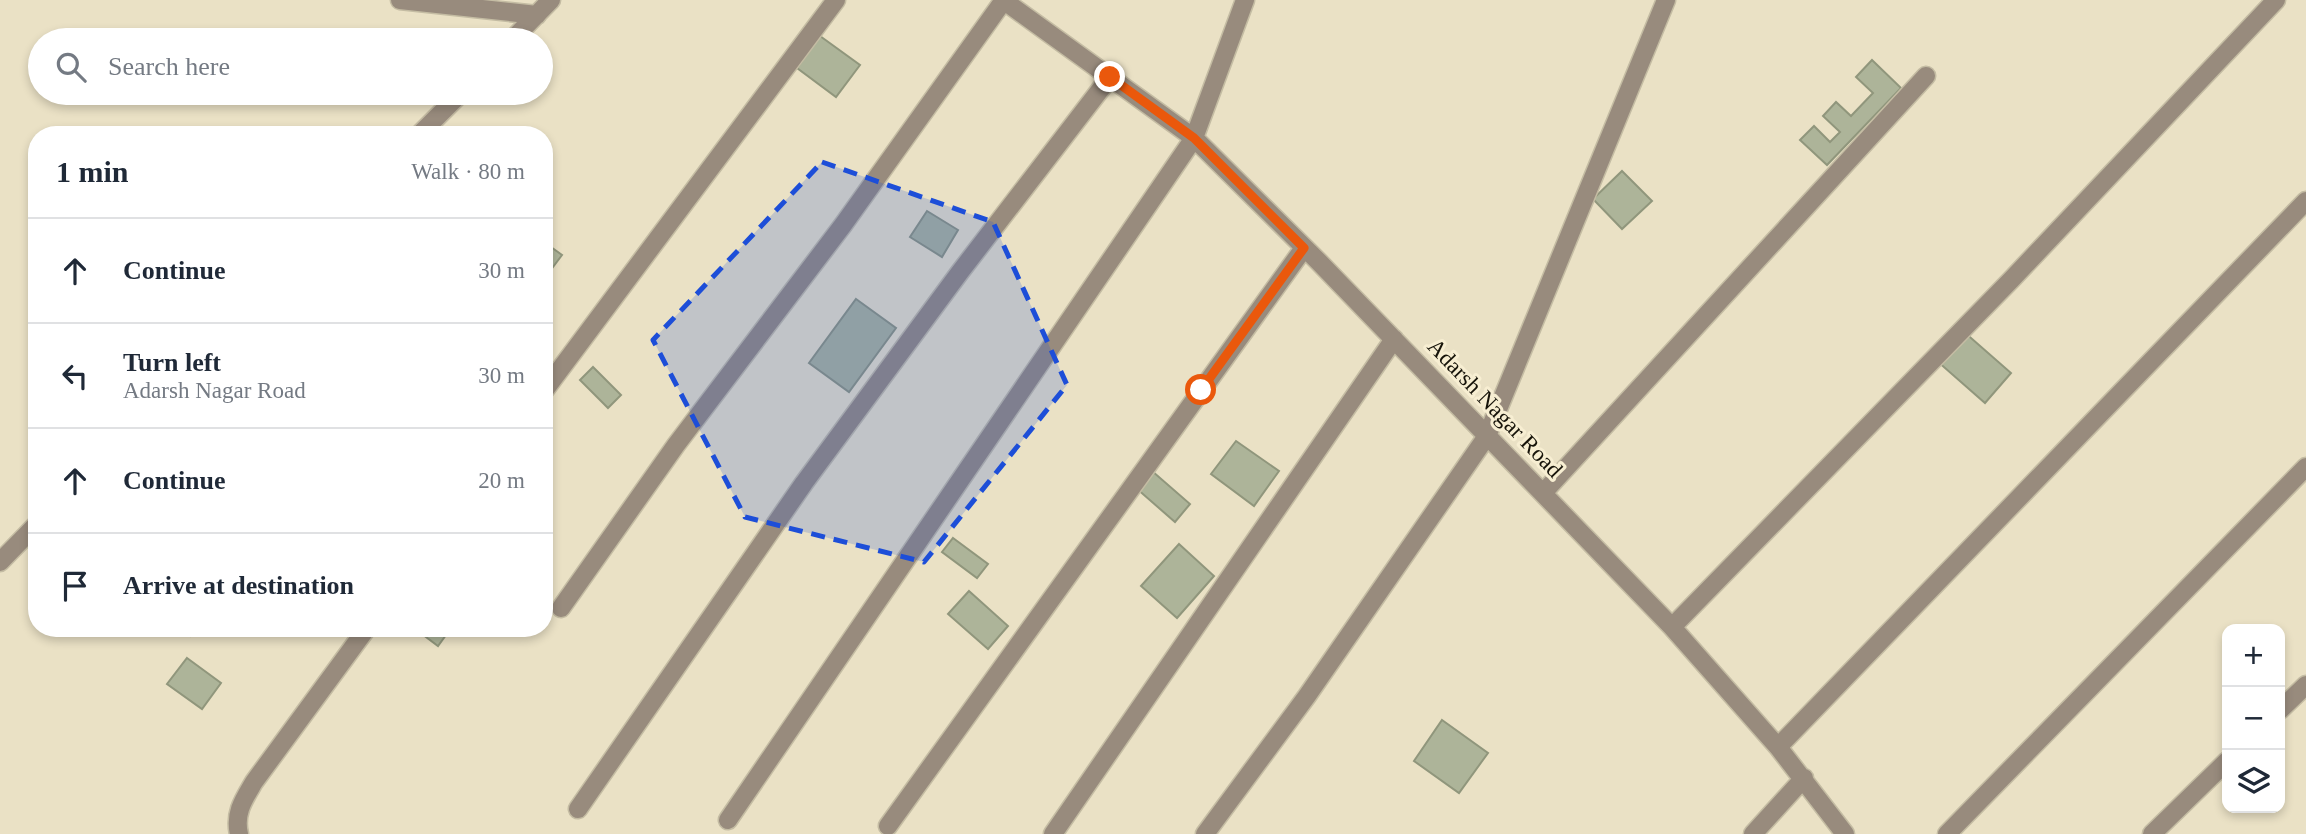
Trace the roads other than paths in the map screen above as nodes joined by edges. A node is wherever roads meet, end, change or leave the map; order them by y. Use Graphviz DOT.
graph roads {
  1 [pos="400,0"];
  2 [pos="551,0"];
  3 [pos="836,0"];
  4 [pos="1004,0"];
  5 [pos="1245,0"];
  6 [pos="1666,0"];
  7 [pos="2276,0"];
  8 [pos="537,15"];
  9 [pos="524,28"];
  10 [pos="1926,76"];
  11 [pos="1110,77"];
  12 [pos="449,105"];
  13 [pos="428,126"];
  14 [pos="1194,138"];
  15 [pos="2306,201"];
  16 [pos="1304,248"];
  17 [pos="1394,339"];
  18 [pos="553,379"];
  19 [pos="1487,436"];
  20 [pos="2306,467"];
  21 [pos="1543,493"];
  22 [pos="28,533"];
  23 [pos="0,562"];
  24 [pos="561,608"];
  25 [pos="1672,627"];
  26 [pos="360,637"];
  27 [pos="2306,685"];
  28 [pos="2285,705"];
  29 [pos="1778,747"];
  30 [pos="2222,766"];
  31 [pos="1804,778"];
  32 [pos="578,809"];
  33 [pos="729,820"];
  34 [pos="888,826"];
  35 [pos="239,834"];
  36 [pos="1053,834"];
  37 [pos="1205,834"];
  38 [pos="1753,834"];
  39 [pos="1845,834"];
  40 [pos="1947,834"];
  41 [pos="2152,834"];
  1 -- 8 [label="street"];
  2 -- 8 [label="street"];
  3 -- 18 [label="street"];
  4 -- 11 [label="street, Adarsh Nagar Road"];
  4 -- 24 [label="street"];
  5 -- 14 [label="street"];
  6 -- 19 [label="street"];
  7 -- 25 [label="street"];
  8 -- 9 [label="street"];
  10 -- 21 [label="street"];
  11 -- 14 [label="street, Adarsh Nagar Road"];
  11 -- 32 [label="street"];
  12 -- 13 [label="street"];
  14 -- 16 [label="street, Adarsh Nagar Road"];
  14 -- 33 [label="street"];
  15 -- 29 [label="street"];
  16 -- 17 [label="street, Adarsh Nagar Road"];
  16 -- 34 [label="street"];
  17 -- 19 [label="street, Adarsh Nagar Road"];
  17 -- 36 [label="street"];
  19 -- 21 [label="street, Adarsh Nagar Road"];
  19 -- 37 [label="street"];
  20 -- 40 [label="street"];
  21 -- 25 [label="street, Adarsh Nagar Road"];
  22 -- 23 [label="street"];
  25 -- 29 [label="street, Adarsh Nagar Road"];
  26 -- 35 [label="street"];
  27 -- 28 [label="street"];
  29 -- 31 [label="street, Adarsh Nagar Road"];
  30 -- 41 [label="street"];
  31 -- 38 [label="street"];
  31 -- 39 [label="street, Adarsh Nagar Road"];
}
